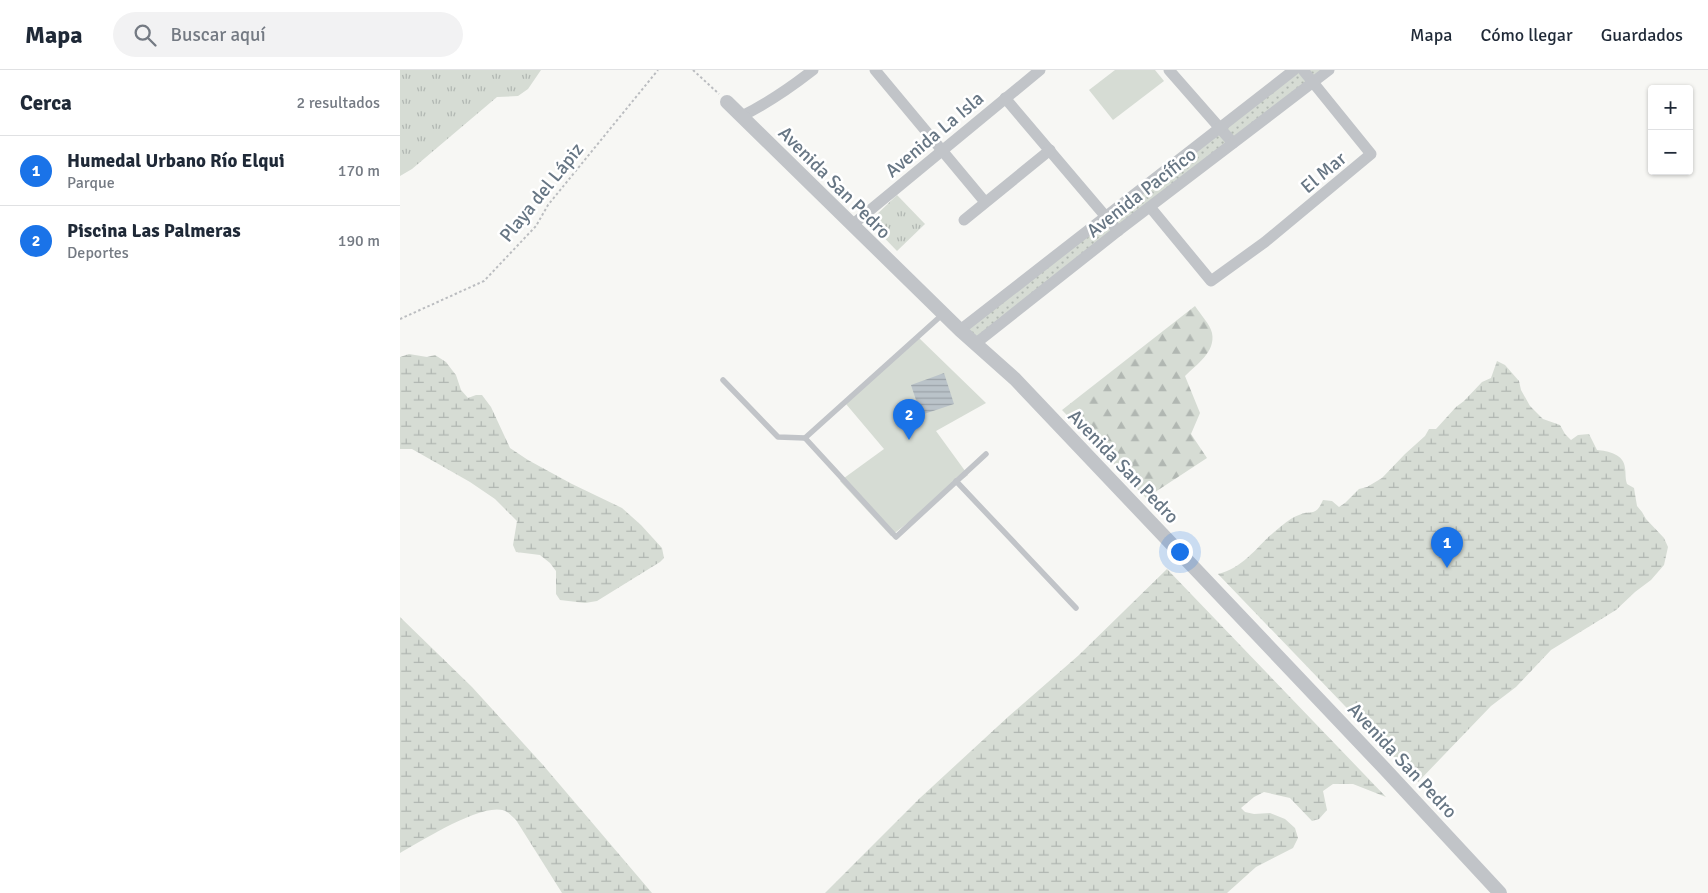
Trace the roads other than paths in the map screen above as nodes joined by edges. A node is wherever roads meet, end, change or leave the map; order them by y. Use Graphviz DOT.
graph roads {
  1 [pos="813,70"];
  2 [pos="875,70"];
  3 [pos="1040,70"];
  4 [pos="1169,70"];
  5 [pos="1294,70"];
  6 [pos="1303,70"];
  7 [pos="1328,70"];
  8 [pos="1313,82"];
  9 [pos="1005,98"];
  10 [pos="727,102"];
  11 [pos="742,116"];
  12 [pos="1220,128"];
  13 [pos="1233,142"];
  14 [pos="1050,150"];
  15 [pos="942,151"];
  16 [pos="985,202"];
  17 [pos="1150,207"];
  18 [pos="1106,216"];
  19 [pos="964,220"];
  20 [pos="852,225"];
  21 [pos="1118,231"];
  22 [pos="943,314"];
  23 [pos="960,330"];
  24 [pos="975,344"];
  25 [pos="723,380"];
  26 [pos="805,438"];
  27 [pos="986,454"];
  28 [pos="956,481"];
  29 [pos="1076,608"];
  30 [pos="1500,893"];
  1 -- 11 [label="street"];
  2 -- 15 [label="street"];
  3 -- 9 [label="street, Avenida La Isla"];
  4 -- 12 [label="street"];
  5 -- 12 [label="street, Avenida Pacífico"];
  6 -- 8 [label="street, El Mar"];
  7 -- 8 [label="street, Avenida Pacífico"];
  8 -- 13 [label="street, Avenida Pacífico"];
  8 -- 17 [label="street, El Mar"];
  9 -- 14 [label="street"];
  9 -- 15 [label="street, Avenida La Isla"];
  10 -- 11 [label="street, Avenida San Pedro"];
  11 -- 20 [label="street, Avenida San Pedro"];
  12 -- 13 [label="street"];
  12 -- 18 [label="street, Avenida Pacífico"];
  13 -- 17 [label="street, Avenida Pacífico"];
  14 -- 16 [label="street"];
  14 -- 18 [label="street"];
  15 -- 16 [label="street"];
  15 -- 20 [label="street, Avenida La Isla"];
  16 -- 19 [label="street"];
  17 -- 21 [label="street, Avenida Pacífico"];
  18 -- 21 [label="street"];
  18 -- 23 [label="street, Avenida Pacífico"];
  20 -- 22 [label="street, Avenida San Pedro"];
  21 -- 24 [label="street, Avenida Pacífico"];
  22 -- 23 [label="street, Avenida San Pedro"];
  22 -- 26 [label="lane"];
  23 -- 24 [label="street, Avenida San Pedro"];
  24 -- 30 [label="street, Avenida San Pedro"];
  25 -- 26 [label="lane"];
  26 -- 28 [label="lane"];
  27 -- 28 [label="lane"];
  28 -- 29 [label="lane"];
}
